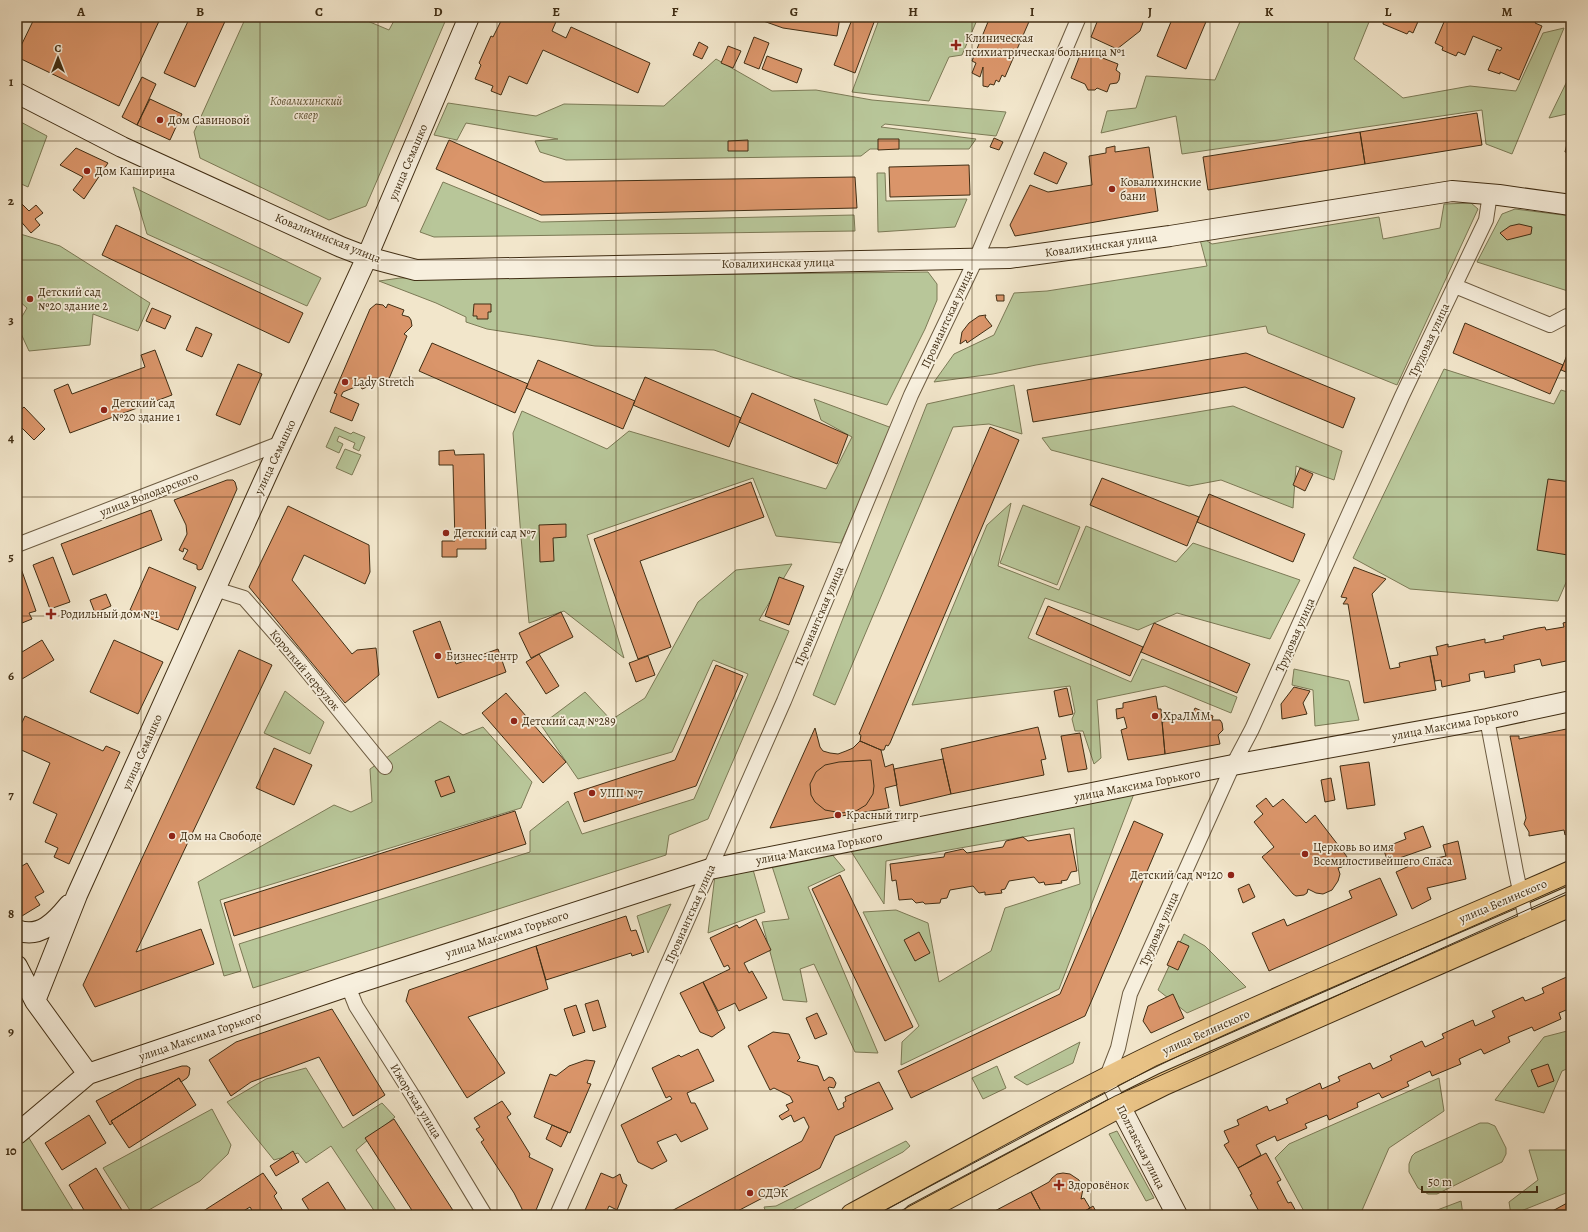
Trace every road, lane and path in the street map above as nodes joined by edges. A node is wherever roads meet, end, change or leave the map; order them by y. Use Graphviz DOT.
graph roads {
  1 [pos="469,17"];
  2 [pos="1079,17"];
  3 [pos="17,93"];
  4 [pos="1490,194"];
  5 [pos="1571,205"];
  6 [pos="367,257"];
  7 [pos="976,259"];
  8 [pos="1455,286"];
  9 [pos="1571,317"];
  10 [pos="281,443"];
  11 [pos="17,545"];
  12 [pos="215,589"];
  13 [pos="1571,701"];
  14 [pos="1487,719"];
  15 [pos="1233,766"];
  16 [pos="385,767"];
  17 [pos="710,869"];
  18 [pos="1571,872"];
  19 [pos="1521,894"];
  20 [pos="77,895"];
  21 [pos="1571,905"];
  22 [pos="1527,924"];
  23 [pos="17,930"];
  24 [pos="17,966"];
  25 [pos="348,986"];
  26 [pos="35,1001"];
  27 [pos="88,1074"];
  28 [pos="1106,1079"];
  29 [pos="1120,1106"];
  30 [pos="17,1134"];
  31 [pos="485,1215"];
  32 [pos="557,1215"];
  33 [pos="852,1215"];
  34 [pos="915,1215"];
  35 [pos="1177,1215"];
  1 -- 6 [label="street, улица Семашко"];
  2 -- 7 [label="street, Провиантская улица"];
  3 -- 6 [label="street, Ковалихинская улица"];
  4 -- 5 [label="street, Ковалихинская улица"];
  4 -- 7 [label="street, Ковалихинская улица"];
  4 -- 8 [label="street, Трудовая улица"];
  6 -- 7 [label="street, Ковалихинская улица"];
  6 -- 10 [label="street, улица Семашко"];
  7 -- 17 [label="street, Провиантская улица"];
  8 -- 9 [label="street"];
  8 -- 15 [label="street, Трудовая улица"];
  10 -- 11 [label="street, улица Володарского"];
  10 -- 12 [label="street, улица Семашко"];
  12 -- 16 [label="street, Короткий переулок"];
  12 -- 20 [label="street, улица Семашко"];
  13 -- 14 [label="street, улица Максима Горького"];
  14 -- 15 [label="street, улица Максима Горького"];
  14 -- 19 [label="street"];
  15 -- 17 [label="street, улица Максима Горького"];
  15 -- 28 [label="street, Трудовая улица"];
  17 -- 25 [label="street, улица Максима Горького"];
  17 -- 32 [label="street, Провиантская улица"];
  18 -- 19 [label="main road, улица Белинского"];
  19 -- 22 [label="street"];
  19 -- 28 [label="main road, улица Белинского"];
  20 -- 23 [label="street, улица Семашко"];
  20 -- 26 [label="street, улица Семашко"];
  21 -- 22 [label="main road"];
  22 -- 29 [label="main road"];
  24 -- 26 [label="street"];
  25 -- 27 [label="street, улица Максима Горького"];
  25 -- 31 [label="street, Ижорская улица"];
  26 -- 27 [label="street"];
  27 -- 30 [label="street"];
  28 -- 29 [label="street, Полтавская улица"];
  28 -- 33 [label="main road, улица Белинского"];
  29 -- 34 [label="main road"];
  29 -- 35 [label="street, Полтавская улица"];
}
